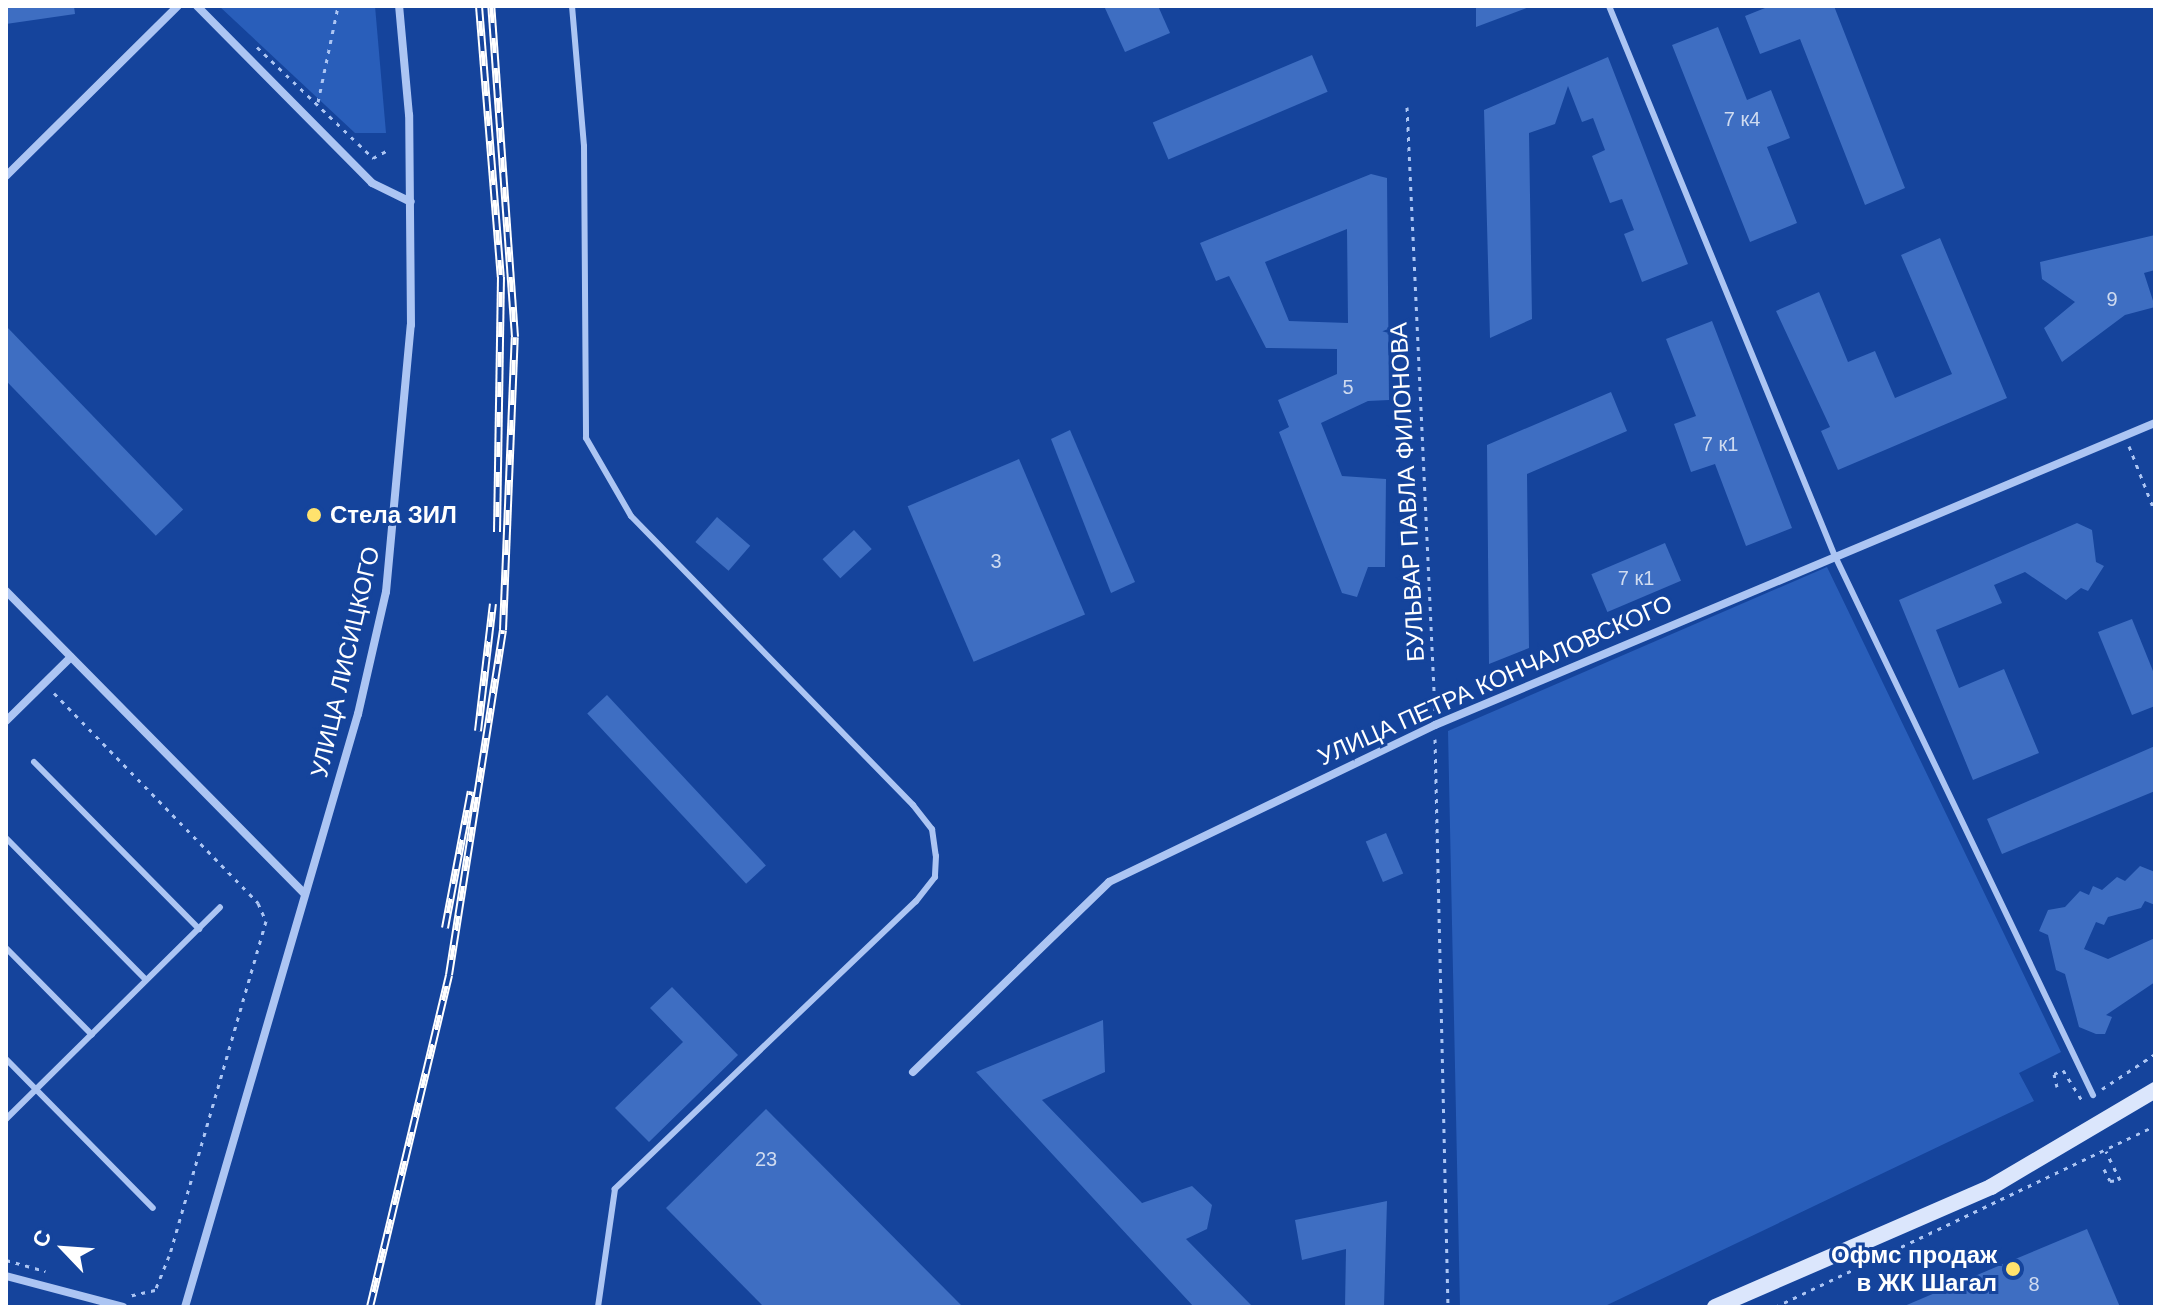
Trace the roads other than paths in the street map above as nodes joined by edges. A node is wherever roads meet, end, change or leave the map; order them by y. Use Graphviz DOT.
graph roads {
  1 [pos="178,6"];
  2 [pos="197,6"];
  3 [pos="399,6"];
  4 [pos="572,6"];
  5 [pos="1609,6"];
  6 [pos="6,176"];
  7 [pos="411,202"];
  8 [pos="2155,423"];
  9 [pos="1834,554"];
  10 [pos="6,591"];
  11 [pos="71,657"];
  12 [pos="6,721"];
  13 [pos="34,762"];
  14 [pos="6,838"];
  15 [pos="304,893"];
  16 [pos="220,907"];
  17 [pos="199,929"];
  18 [pos="6,948"];
  19 [pos="146,980"];
  20 [pos="92,1035"];
  21 [pos="6,1059"];
  22 [pos="913,1072"];
  23 [pos="36,1090"];
  24 [pos="2155,1090"];
  25 [pos="2093,1095"];
  26 [pos="6,1119"];
  27 [pos="153,1208"];
  28 [pos="6,1276"];
  29 [pos="123,1307"];
  30 [pos="185,1307"];
  31 [pos="598,1307"];
  32 [pos="1715,1307"];
  1 -- 6 [label="street"];
  2 -- 7 [label="street"];
  3 -- 7 [label="street, УЛИЦА ЛИСИЦКОГО"];
  4 -- 31 [label="lane"];
  5 -- 9 [label="lane"];
  7 -- 15 [label="street, УЛИЦА ЛИСИЦКОГО"];
  8 -- 9 [label="street, УЛИЦА ПЕТРА КОНЧАЛОВСКОГО"];
  9 -- 22 [label="street, УЛИЦА ПЕТРА КОНЧАЛОВСКОГО"];
  9 -- 25 [label="lane"];
  10 -- 11 [label="street"];
  11 -- 12 [label="street"];
  11 -- 15 [label="street"];
  13 -- 17 [label="lane"];
  14 -- 19 [label="lane"];
  15 -- 30 [label="street, УЛИЦА ЛИСИЦКОГО"];
  16 -- 17 [label="lane"];
  17 -- 19 [label="lane"];
  18 -- 20 [label="lane"];
  19 -- 20 [label="lane"];
  20 -- 23 [label="lane"];
  21 -- 23 [label="lane"];
  23 -- 26 [label="lane"];
  23 -- 27 [label="lane"];
  24 -- 32 [label="main road"];
  28 -- 29 [label="street"];
}
